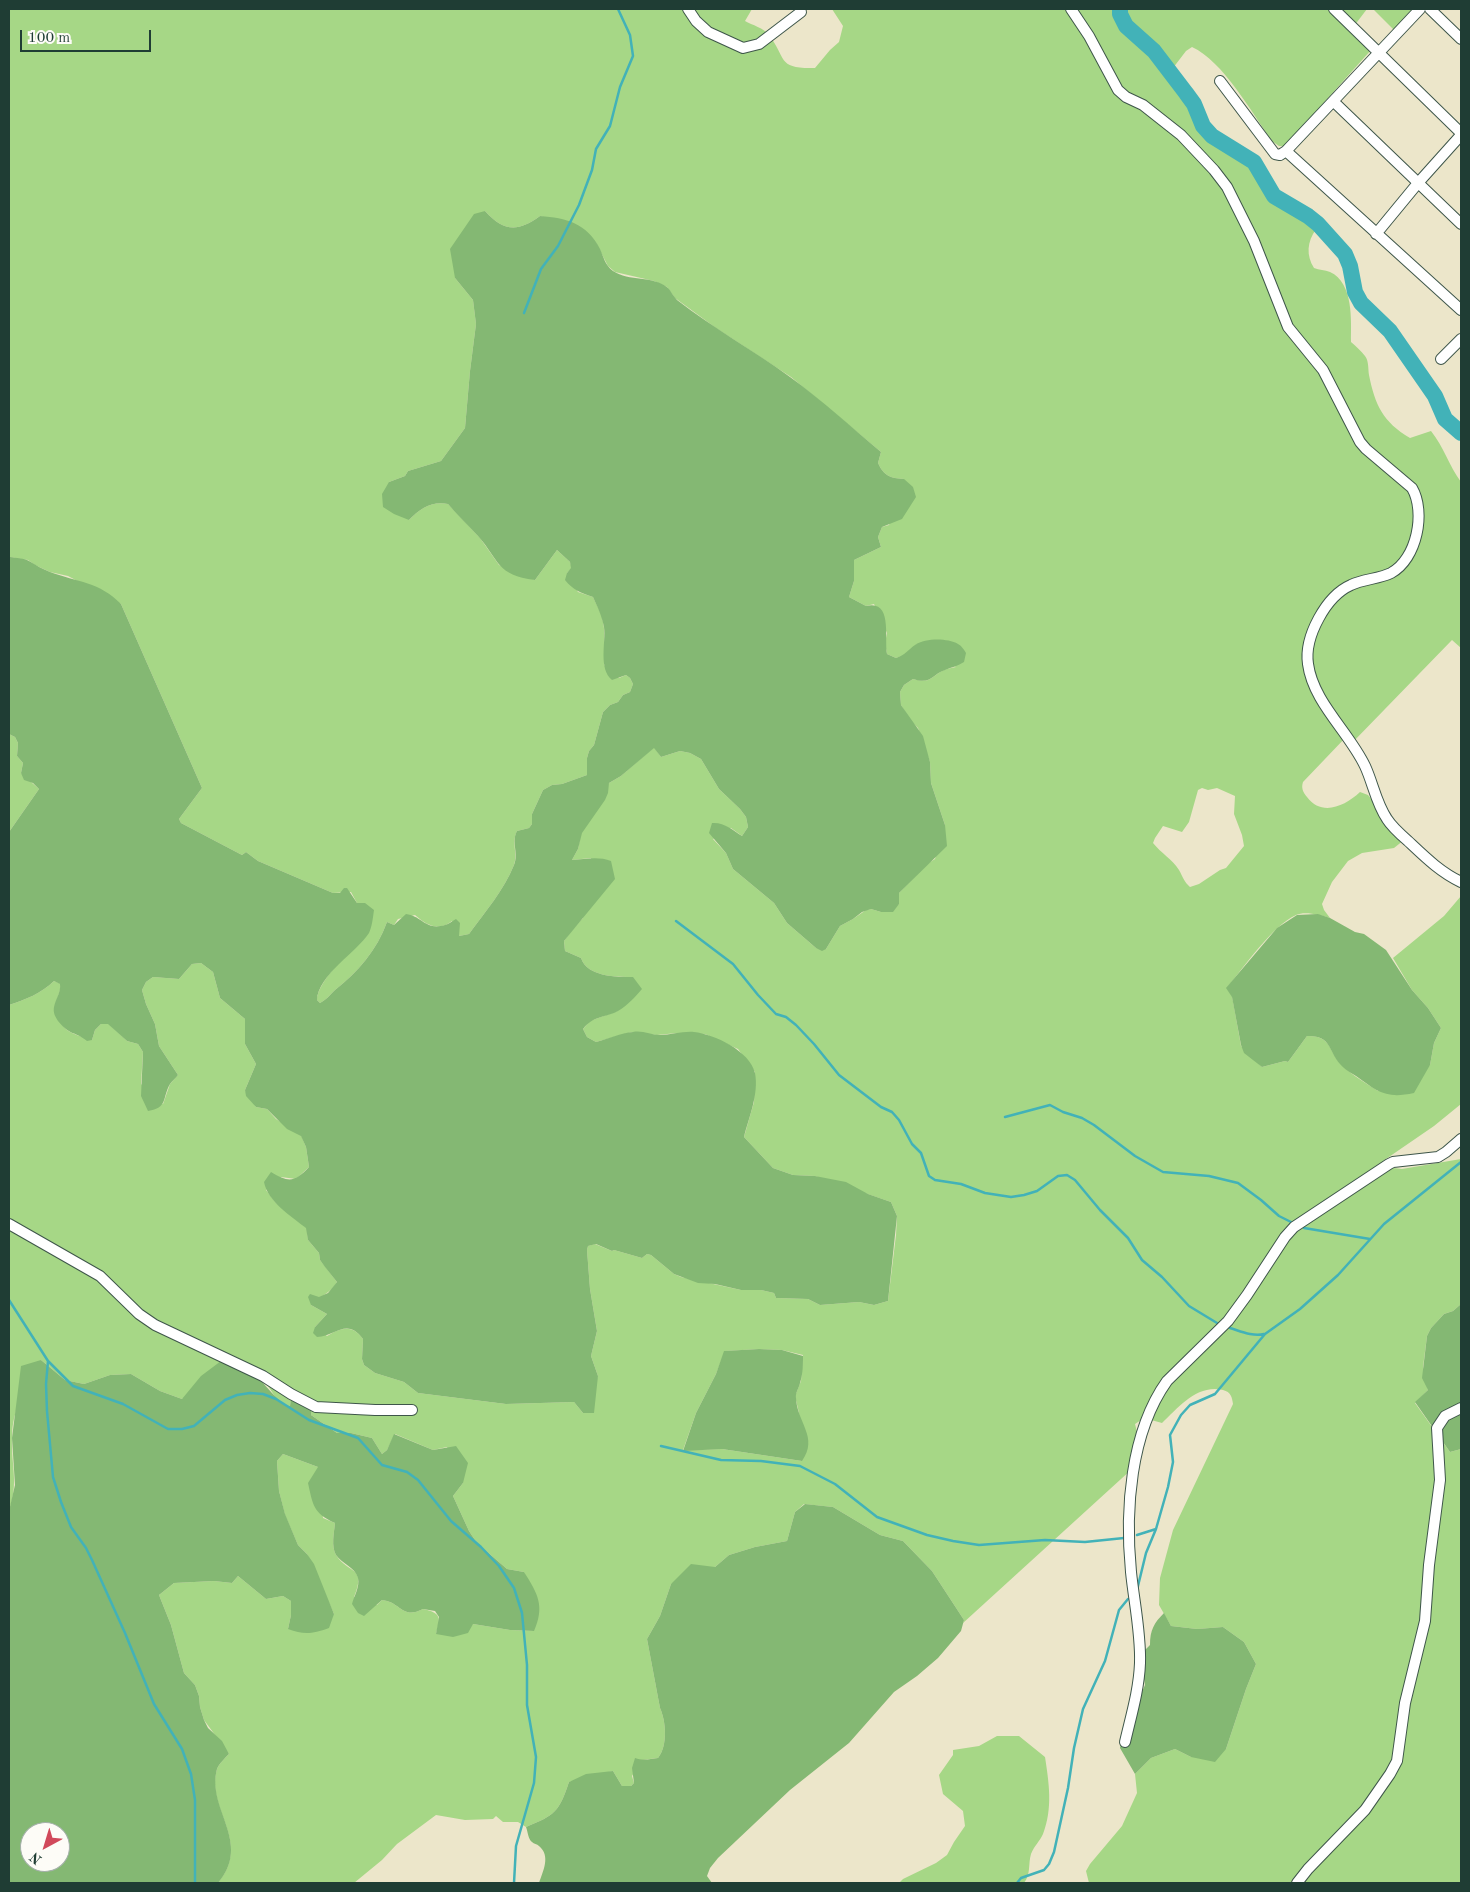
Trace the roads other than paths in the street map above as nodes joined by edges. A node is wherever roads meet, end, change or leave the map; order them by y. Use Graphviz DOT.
graph roads {
  1 [pos="688,9"];
  2 [pos="1071,9"];
  3 [pos="1334,9"];
  4 [pos="1420,9"];
  5 [pos="1430,9"];
  6 [pos="801,12"];
  7 [pos="1461,38"];
  8 [pos="1380,53"];
  9 [pos="1220,81"];
  10 [pos="1334,102"];
  11 [pos="1461,134"];
  12 [pos="1286,151"];
  13 [pos="1418,183"];
  14 [pos="1461,224"];
  15 [pos="1376,234"];
  16 [pos="1461,310"];
  17 [pos="1461,339"];
  18 [pos="1441,359"];
  19 [pos="1461,882"];
  20 [pos="1461,1139"];
  21 [pos="9,1224"];
  22 [pos="1461,1408"];
  23 [pos="412,1410"];
  24 [pos="1125,1742"];
  25 [pos="1297,1883"];
  1 -- 6 [label="street"];
  2 -- 19 [label="street"];
  3 -- 8 [label="street"];
  4 -- 8 [label="street"];
  5 -- 7 [label="street"];
  8 -- 10 [label="street"];
  8 -- 11 [label="street"];
  9 -- 12 [label="street"];
  10 -- 12 [label="street"];
  10 -- 13 [label="street"];
  11 -- 13 [label="street"];
  12 -- 15 [label="street"];
  13 -- 14 [label="street"];
  13 -- 15 [label="street"];
  15 -- 16 [label="street"];
  17 -- 18 [label="street"];
  20 -- 24 [label="street"];
  21 -- 23 [label="street"];
  22 -- 25 [label="street"];
}
